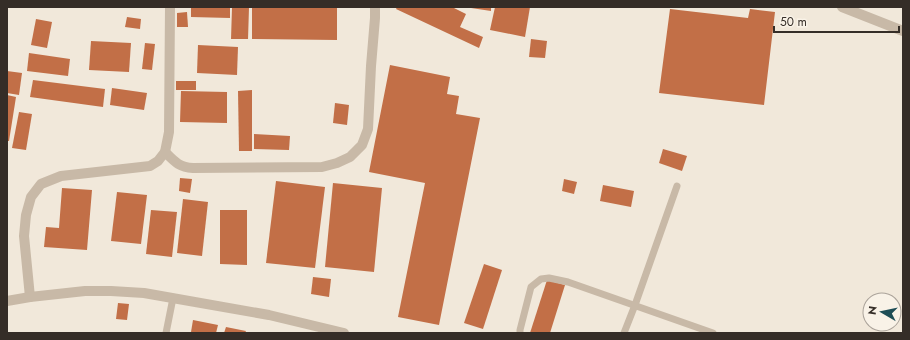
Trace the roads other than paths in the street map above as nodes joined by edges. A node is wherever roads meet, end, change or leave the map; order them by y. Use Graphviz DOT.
graph roads {
  1 [pos="170,7"];
  2 [pos="375,7"];
  3 [pos="842,7"];
  4 [pos="903,31"];
  5 [pos="165,152"];
  6 [pos="677,186"];
  7 [pos="30,298"];
  8 [pos="173,298"];
  9 [pos="7,301"];
  10 [pos="635,305"];
  11 [pos="166,333"];
  12 [pos="344,333"];
  13 [pos="520,333"];
  14 [pos="624,333"];
  15 [pos="713,333"];
  1 -- 5 [label="street"];
  2 -- 5 [label="street"];
  3 -- 4 [label="street"];
  5 -- 7 [label="street"];
  6 -- 10 [label="lane"];
  7 -- 8 [label="street"];
  7 -- 9 [label="street"];
  8 -- 11 [label="lane"];
  8 -- 12 [label="street"];
  10 -- 13 [label="lane"];
  10 -- 14 [label="lane"];
  10 -- 15 [label="lane"];
}
